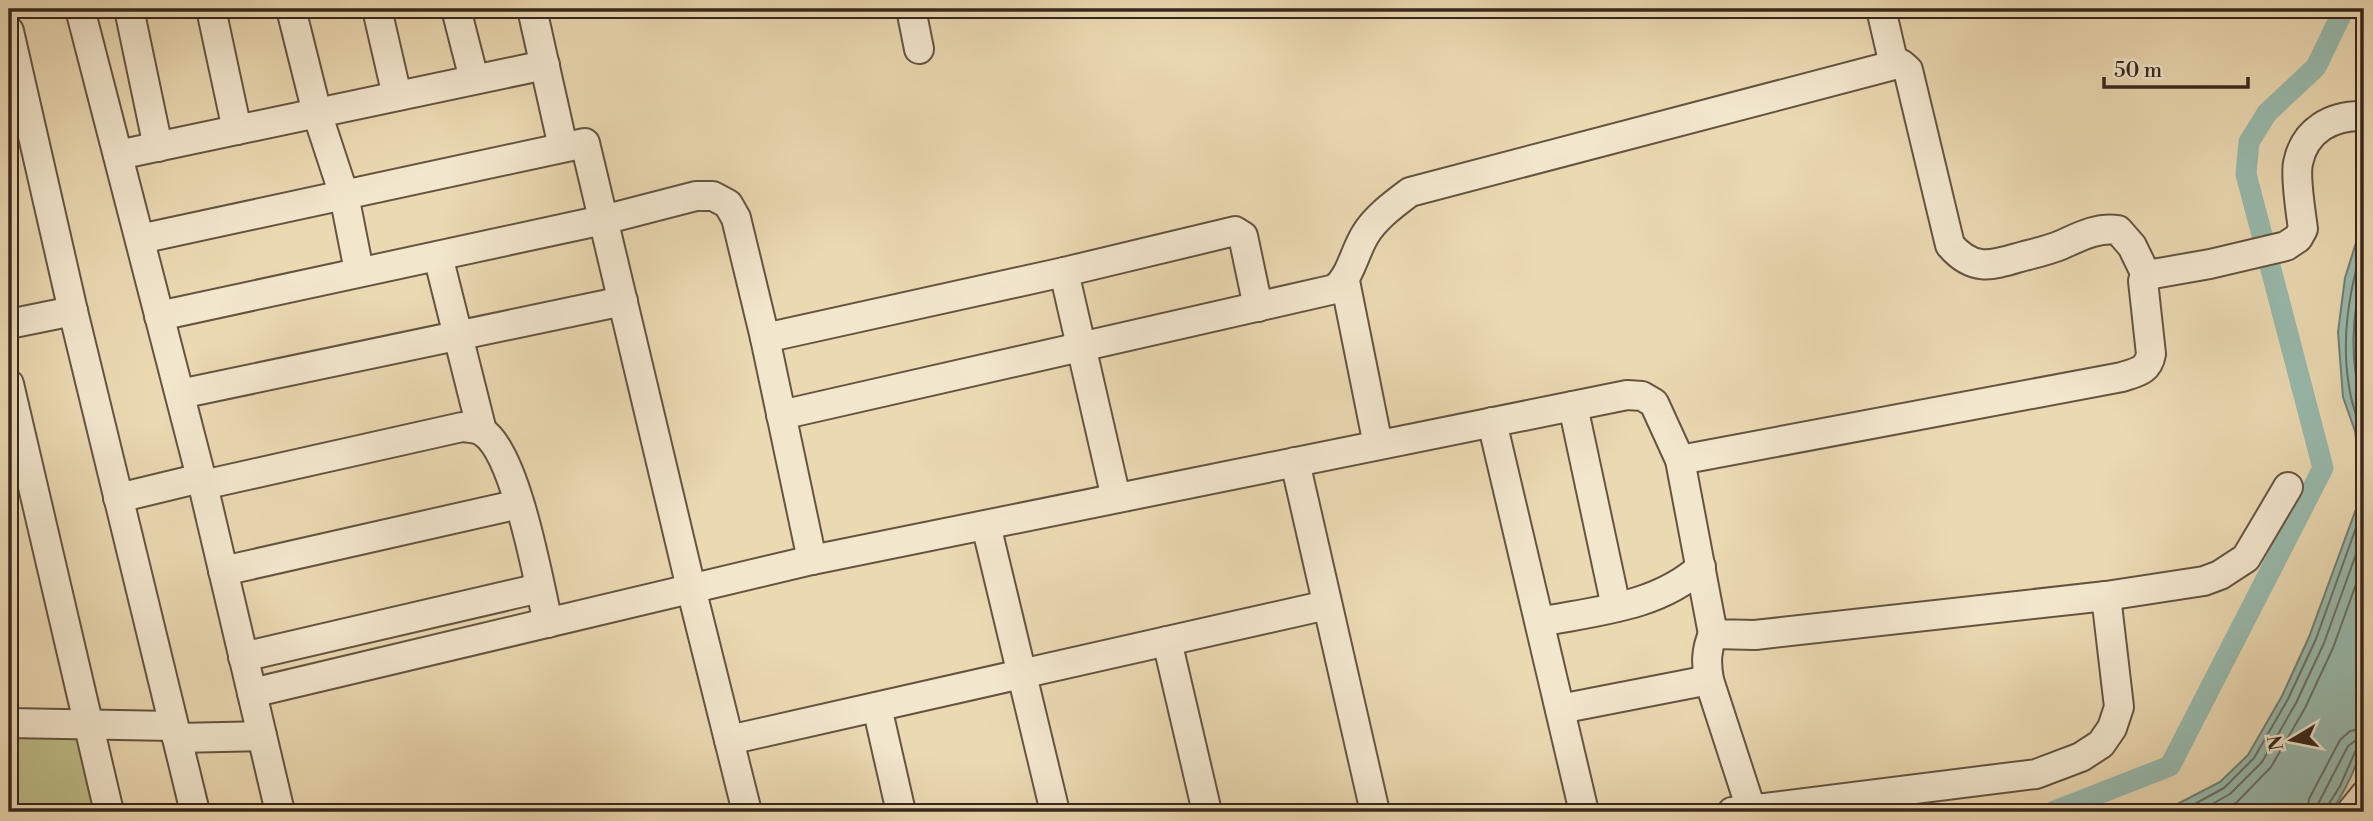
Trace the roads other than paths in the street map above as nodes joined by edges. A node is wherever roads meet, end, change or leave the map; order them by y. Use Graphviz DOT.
graph roads {
  1 [pos="80,9"];
  2 [pos="129,9"];
  3 [pos="211,9"];
  4 [pos="291,9"];
  5 [pos="377,9"];
  6 [pos="456,9"];
  7 [pos="532,9"];
  8 [pos="911,9"];
  9 [pos="1881,9"];
  10 [pos="9,31"];
  11 [pos="919,49"];
  12 [pos="545,65"];
  13 [pos="1894,65"];
  14 [pos="474,79"];
  15 [pos="397,96"];
  16 [pos="317,113"];
  17 [pos="2364,116"];
  18 [pos="237,130"];
  19 [pos="574,145"];
  20 [pos="158,147"];
  21 [pos="118,155"];
  22 [pos="344,195"];
  23 [pos="603,220"];
  24 [pos="140,239"];
  25 [pos="439,256"];
  26 [pos="359,271"];
  27 [pos="1064,272"];
  28 [pos="2147,277"];
  29 [pos="1345,281"];
  30 [pos="623,301"];
  31 [pos="1258,307"];
  32 [pos="73,311"];
  33 [pos="159,316"];
  34 [pos="9,324"];
  35 [pos="457,335"];
  36 [pos="765,338"];
  37 [pos="1080,347"];
  38 [pos="9,384"];
  39 [pos="180,394"];
  40 [pos="1573,406"];
  41 [pos="782,415"];
  42 [pos="1492,422"];
  43 [pos="482,431"];
  44 [pos="1378,445"];
  45 [pos="1680,460"];
  46 [pos="1294,462"];
  47 [pos="202,481"];
  48 [pos="2288,487"];
  49 [pos="118,498"];
  50 [pos="1115,498"];
  51 [pos="519,504"];
  52 [pos="986,525"];
  53 [pos="813,560"];
  54 [pos="1701,567"];
  55 [pos="223,571"];
  56 [pos="540,588"];
  57 [pos="691,588"];
  58 [pos="2106,596"];
  59 [pos="1327,605"];
  60 [pos="1616,607"];
  61 [pos="1540,622"];
  62 [pos="548,624"];
  63 [pos="1713,634"];
  64 [pos="1167,641"];
  65 [pos="243,657"];
  66 [pos="1022,674"];
  67 [pos="1709,681"];
  68 [pos="251,693"];
  69 [pos="877,707"];
  70 [pos="1560,709"];
  71 [pos="9,723"];
  72 [pos="89,723"];
  73 [pos="175,732"];
  74 [pos="262,736"];
  75 [pos="729,740"];
  76 [pos="2364,796"];
  77 [pos="1745,811"];
  78 [pos="109,812"];
  79 [pos="195,812"];
  80 [pos="280,812"];
  81 [pos="747,812"];
  82 [pos="901,812"];
  83 [pos="1055,812"];
  84 [pos="1207,812"];
  85 [pos="1375,812"];
  86 [pos="1584,812"];
  87 [pos="2351,812"];
  1 -- 21 [label="street"];
  2 -- 20 [label="street"];
  3 -- 18 [label="street"];
  4 -- 16 [label="street"];
  5 -- 15 [label="street"];
  6 -- 14 [label="street"];
  7 -- 12 [label="street"];
  8 -- 11 [label="street"];
  9 -- 13 [label="street"];
  10 -- 32 [label="street"];
  12 -- 14 [label="street"];
  12 -- 19 [label="street"];
  13 -- 28 [label="street"];
  13 -- 29 [label="street"];
  14 -- 15 [label="street"];
  15 -- 16 [label="street"];
  16 -- 18 [label="street"];
  16 -- 22 [label="street"];
  17 -- 28 [label="street"];
  18 -- 20 [label="street"];
  19 -- 22 [label="street"];
  19 -- 23 [label="street"];
  20 -- 21 [label="street"];
  21 -- 24 [label="street"];
  22 -- 24 [label="street"];
  22 -- 26 [label="street"];
  23 -- 25 [label="street"];
  23 -- 30 [label="street"];
  23 -- 36 [label="street"];
  24 -- 33 [label="street"];
  25 -- 26 [label="street"];
  25 -- 35 [label="street"];
  26 -- 33 [label="street"];
  27 -- 31 [label="street"];
  27 -- 36 [label="street"];
  27 -- 37 [label="street"];
  28 -- 45 [label="street"];
  29 -- 31 [label="street"];
  29 -- 44 [label="street"];
  30 -- 35 [label="street"];
  30 -- 57 [label="street"];
  31 -- 37 [label="street"];
  32 -- 34 [label="street"];
  32 -- 49 [label="street"];
  33 -- 39 [label="street"];
  35 -- 39 [label="street"];
  35 -- 43 [label="street"];
  36 -- 41 [label="street"];
  37 -- 41 [label="street"];
  37 -- 50 [label="street"];
  38 -- 72 [label="street"];
  39 -- 47 [label="street"];
  40 -- 42 [label="street"];
  40 -- 45 [label="street"];
  40 -- 60 [label="street"];
  41 -- 53 [label="street"];
  42 -- 44 [label="street"];
  42 -- 61 [label="street"];
  43 -- 47 [label="street"];
  43 -- 51 [label="street"];
  44 -- 46 [label="street"];
  45 -- 54 [label="street"];
  46 -- 50 [label="street"];
  46 -- 59 [label="street"];
  47 -- 49 [label="street"];
  47 -- 55 [label="street"];
  48 -- 58 [label="street"];
  49 -- 73 [label="street"];
  50 -- 52 [label="street"];
  51 -- 55 [label="street"];
  51 -- 56 [label="street"];
  52 -- 53 [label="street"];
  52 -- 66 [label="street"];
  53 -- 57 [label="street"];
  54 -- 60 [label="street"];
  54 -- 63 [label="street"];
  55 -- 65 [label="street"];
  56 -- 62 [label="street"];
  56 -- 65 [label="street"];
  57 -- 62 [label="street"];
  57 -- 75 [label="street"];
  58 -- 63 [label="street"];
  58 -- 77 [label="street"];
  59 -- 64 [label="street"];
  59 -- 85 [label="street"];
  60 -- 61 [label="street"];
  61 -- 70 [label="street"];
  62 -- 68 [label="street"];
  63 -- 67 [label="street"];
  64 -- 66 [label="street"];
  64 -- 84 [label="street"];
  65 -- 68 [label="street"];
  66 -- 69 [label="street"];
  66 -- 83 [label="street"];
  67 -- 70 [label="street"];
  67 -- 77 [label="street"];
  68 -- 74 [label="street"];
  69 -- 75 [label="street"];
  69 -- 82 [label="street"];
  70 -- 86 [label="street"];
  71 -- 72 [label="street"];
  72 -- 73 [label="street"];
  72 -- 78 [label="street"];
  73 -- 74 [label="street"];
  73 -- 79 [label="street"];
  74 -- 80 [label="street"];
  75 -- 81 [label="street"];
  76 -- 87 [label="street"];
}
